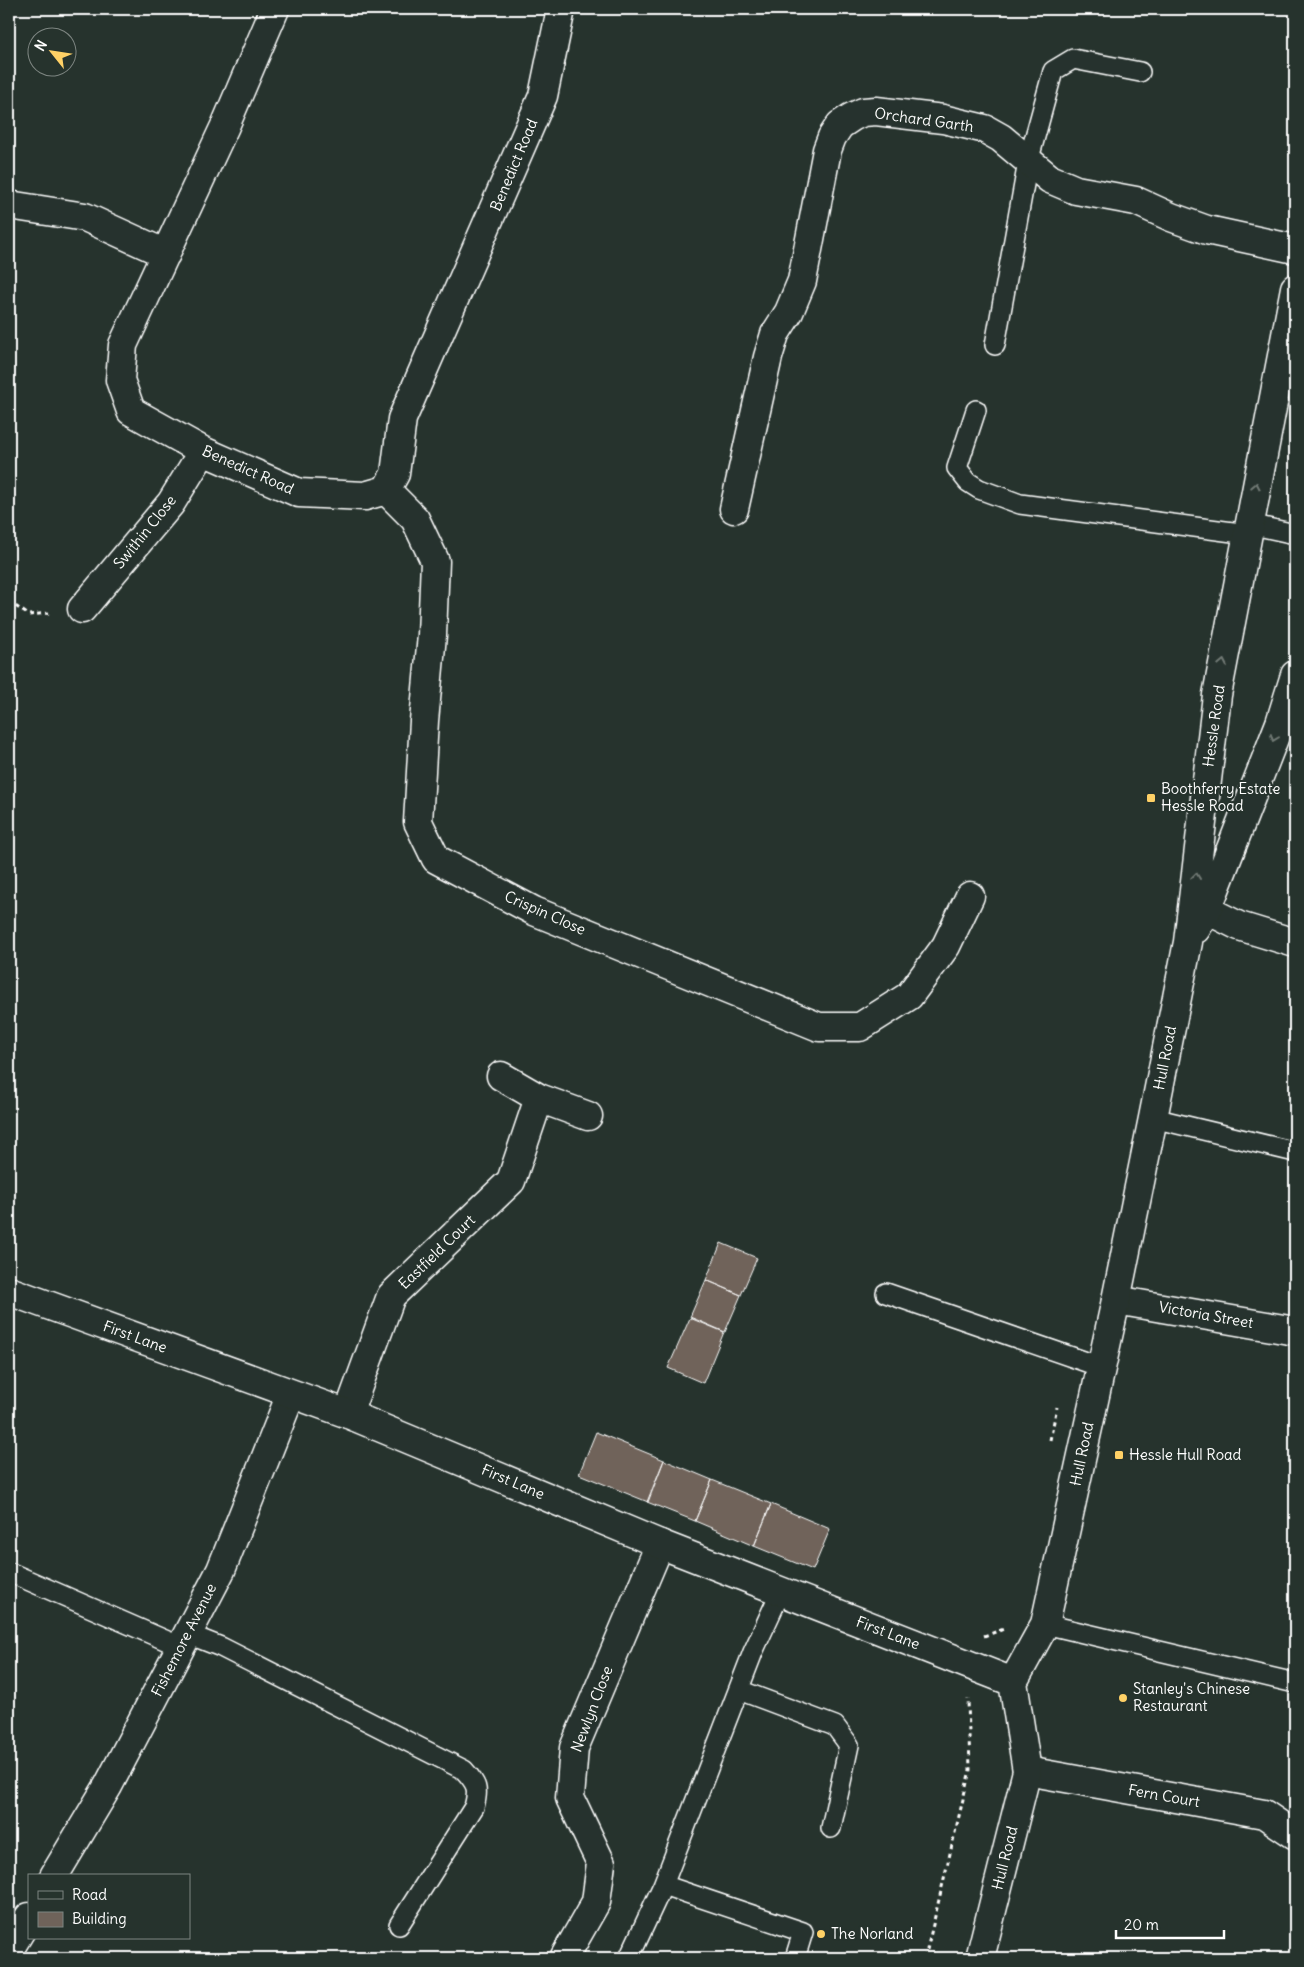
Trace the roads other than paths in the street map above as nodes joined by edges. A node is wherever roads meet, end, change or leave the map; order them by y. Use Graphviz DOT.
graph roads {
  1 [pos="276,9"];
  2 [pos="561,9"];
  3 [pos="1140,72"];
  4 [pos="1028,162"];
  5 [pos="9,205"];
  6 [pos="1295,249"];
  7 [pos="166,254"];
  8 [pos="1295,288"];
  9 [pos="995,345"];
  10 [pos="976,410"];
  11 [pos="203,451"];
  12 [pos="386,490"];
  13 [pos="734,509"];
  14 [pos="1248,529"];
  15 [pos="1295,534"];
  16 [pos="82,609"];
  17 [pos="1295,675"];
  18 [pos="970,896"];
  19 [pos="1207,910"];
  20 [pos="1188,942"];
  21 [pos="1295,943"];
  22 [pos="501,1076"];
  23 [pos="539,1098"];
  24 [pos="588,1116"];
  25 [pos="1153,1118"];
  26 [pos="1295,1152"];
  27 [pos="9,1291"];
  28 [pos="886,1293"];
  29 [pos="1116,1300"];
  30 [pos="1295,1331"];
  31 [pos="1101,1367"];
  32 [pos="291,1394"];
  33 [pos="348,1414"];
  34 [pos="660,1544"];
  35 [pos="9,1572"];
  36 [pos="780,1591"];
  37 [pos="1045,1624"];
  38 [pos="184,1641"];
  39 [pos="1013,1682"];
  40 [pos="1295,1683"];
  41 [pos="738,1690"];
  42 [pos="1027,1771"];
  43 [pos="831,1828"];
  44 [pos="1295,1834"];
  45 [pos="55,1874"];
  46 [pos="663,1885"];
  47 [pos="28,1919"];
  48 [pos="399,1925"];
  49 [pos="9,1950"];
  50 [pos="564,1958"];
  51 [pos="629,1958"];
  52 [pos="796,1958"];
  53 [pos="980,1958"];
  1 -- 7 [label="street, Benedict Road"];
  2 -- 12 [label="street, Benedict Road"];
  3 -- 4 [label="lane"];
  4 -- 6 [label="street, Orchard Garth"];
  4 -- 9 [label="lane"];
  4 -- 13 [label="street, Orchard Garth"];
  5 -- 7 [label="street"];
  7 -- 11 [label="street, Benedict Road"];
  14 -- 8 [label="street, Hessle Road, one-way"];
  10 -- 14 [label="lane"];
  11 -- 12 [label="street, Benedict Road"];
  11 -- 16 [label="street, Swithin Close"];
  12 -- 18 [label="street, Crispin Close"];
  14 -- 15 [label="lane"];
  20 -- 14 [label="street, Hessle Road, one-way"];
  17 -- 19 [label="street, one-way"];
  19 -- 20 [label="street"];
  19 -- 21 [label="street"];
  20 -- 25 [label="street, Hull Road"];
  22 -- 23 [label="street"];
  23 -- 24 [label="street"];
  23 -- 33 [label="street, Eastfield Court"];
  25 -- 26 [label="lane"];
  25 -- 29 [label="street, Hull Road"];
  27 -- 32 [label="street, First Lane"];
  28 -- 31 [label="lane"];
  29 -- 30 [label="street, Victoria Street"];
  29 -- 31 [label="street, Hull Road"];
  31 -- 37 [label="street, Hull Road"];
  32 -- 33 [label="street, First Lane"];
  32 -- 38 [label="street, Fishemore Avenue"];
  33 -- 34 [label="street, First Lane"];
  34 -- 36 [label="street, First Lane"];
  34 -- 50 [label="street, Newlyn Close"];
  35 -- 38 [label="lane"];
  36 -- 39 [label="street, First Lane"];
  36 -- 41 [label="lane"];
  37 -- 39 [label="street, Hull Road"];
  37 -- 40 [label="lane"];
  38 -- 45 [label="street, Fishemore Avenue"];
  38 -- 48 [label="lane"];
  39 -- 42 [label="street, Hull Road"];
  41 -- 43 [label="lane"];
  41 -- 46 [label="lane"];
  42 -- 44 [label="street, Fern Court"];
  42 -- 53 [label="street, Hull Road"];
  46 -- 51 [label="lane"];
  46 -- 52 [label="lane"];
  47 -- 49 [label="street"];
}
